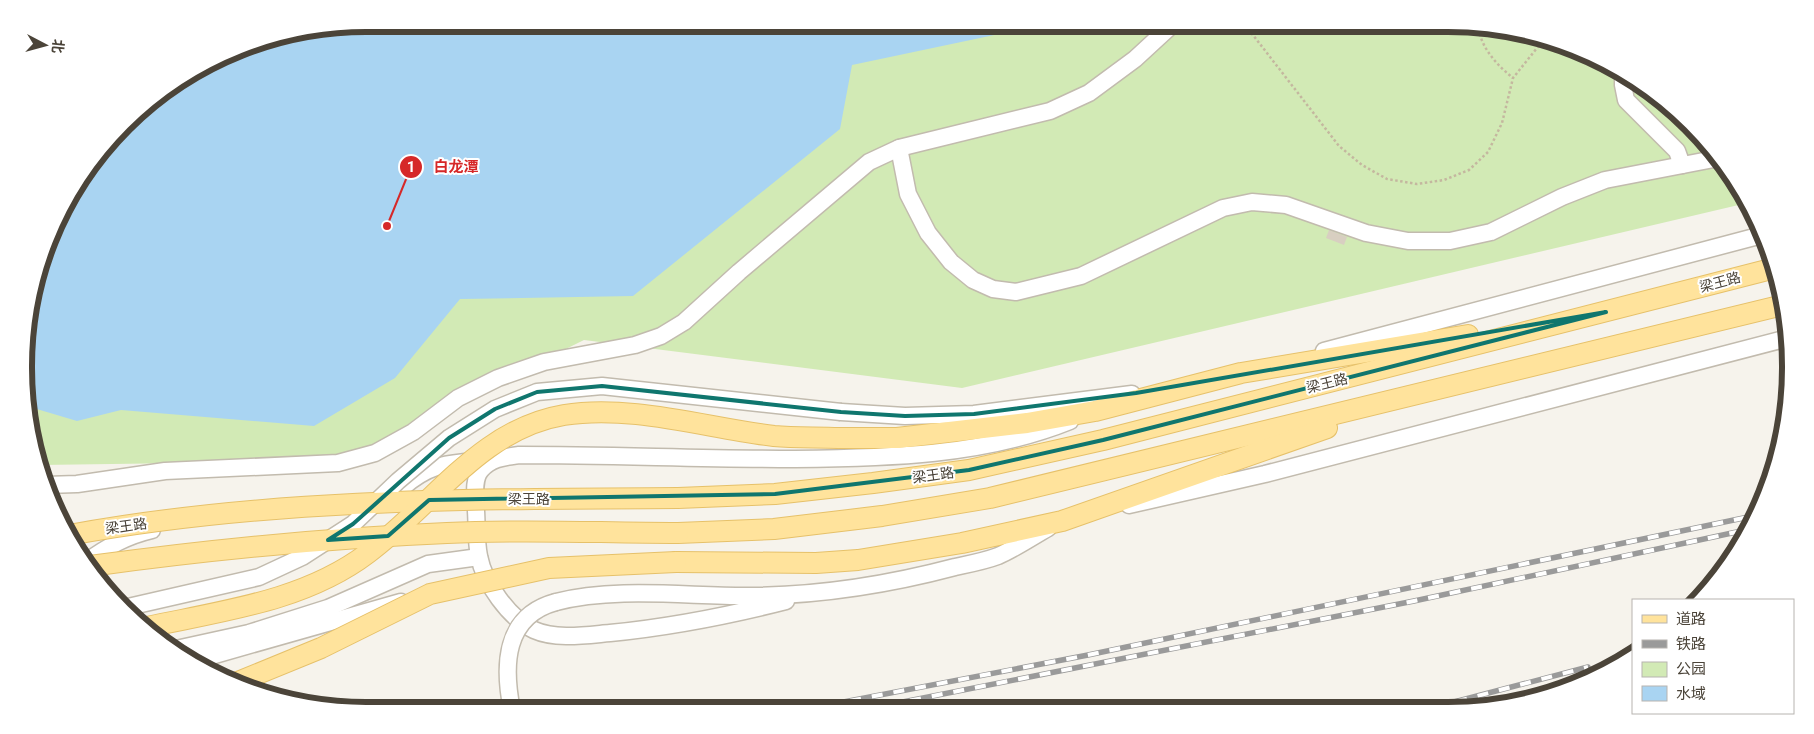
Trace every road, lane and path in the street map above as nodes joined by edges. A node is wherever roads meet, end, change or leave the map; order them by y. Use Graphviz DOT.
graph roads {
  1 [pos="1165,32"];
  2 [pos="1249,32"];
  3 [pos="1479,34"];
  4 [pos="1539,45"];
  5 [pos="1513,78"];
  6 [pos="1623,83"];
  7 [pos="899,148"];
  8 [pos="1709,160"];
  9 [pos="1682,165"];
  10 [pos="1755,237"];
  11 [pos="1767,270"];
  12 [pos="1776,307"];
  13 [pos="1606,312"];
  14 [pos="1781,340"];
  15 [pos="1241,373"];
  16 [pos="1440,389"];
  17 [pos="1095,412"];
  18 [pos="496,458"];
  19 [pos="54,485"];
  20 [pos="429,500"];
  21 [pos="1062,521"];
  22 [pos="77,534"];
  23 [pos="479,557"];
  24 [pos="92,558"];
  25 [pos="98,565"];
  26 [pos="825,590"];
  27 [pos="430,594"];
  28 [pos="132,606"];
  29 [pos="155,625"];
  30 [pos="184,647"];
  31 [pos="203,658"];
  32 [pos="246,679"];
  33 [pos="511,702"];
  1 -- 7 [label="street"];
  2 -- 5 [label="path"];
  3 -- 5 [label="path"];
  4 -- 5 [label="path"];
  6 -- 9 [label="street"];
  7 -- 9 [label="street"];
  7 -- 19 [label="street"];
  8 -- 9 [label="street"];
  10 -- 15 [label="street"];
  11 -- 13 [label="main road, 梁王路"];
  12 -- 16 [label="main road"];
  13 -- 15 [label="main road"];
  13 -- 20 [label="main road, 梁王路, bridge"];
  14 -- 21 [label="street"];
  15 -- 17 [label="main road"];
  15 -- 28 [label="street, bridge"];
  16 -- 21 [label="main road"];
  16 -- 25 [label="main road, bridge"];
  17 -- 18 [label="street"];
  17 -- 20 [label="main road, bridge"];
  18 -- 23 [label="street"];
  18 -- 24 [label="street"];
  20 -- 22 [label="main road, 梁王路, bridge"];
  20 -- 29 [label="main road, bridge"];
  21 -- 26 [label="street"];
  21 -- 27 [label="main road, bridge"];
  23 -- 26 [label="street"];
  23 -- 30 [label="street"];
  26 -- 33 [label="street, bridge"];
  27 -- 31 [label="street, bridge"];
  27 -- 32 [label="main road, bridge"];
}
